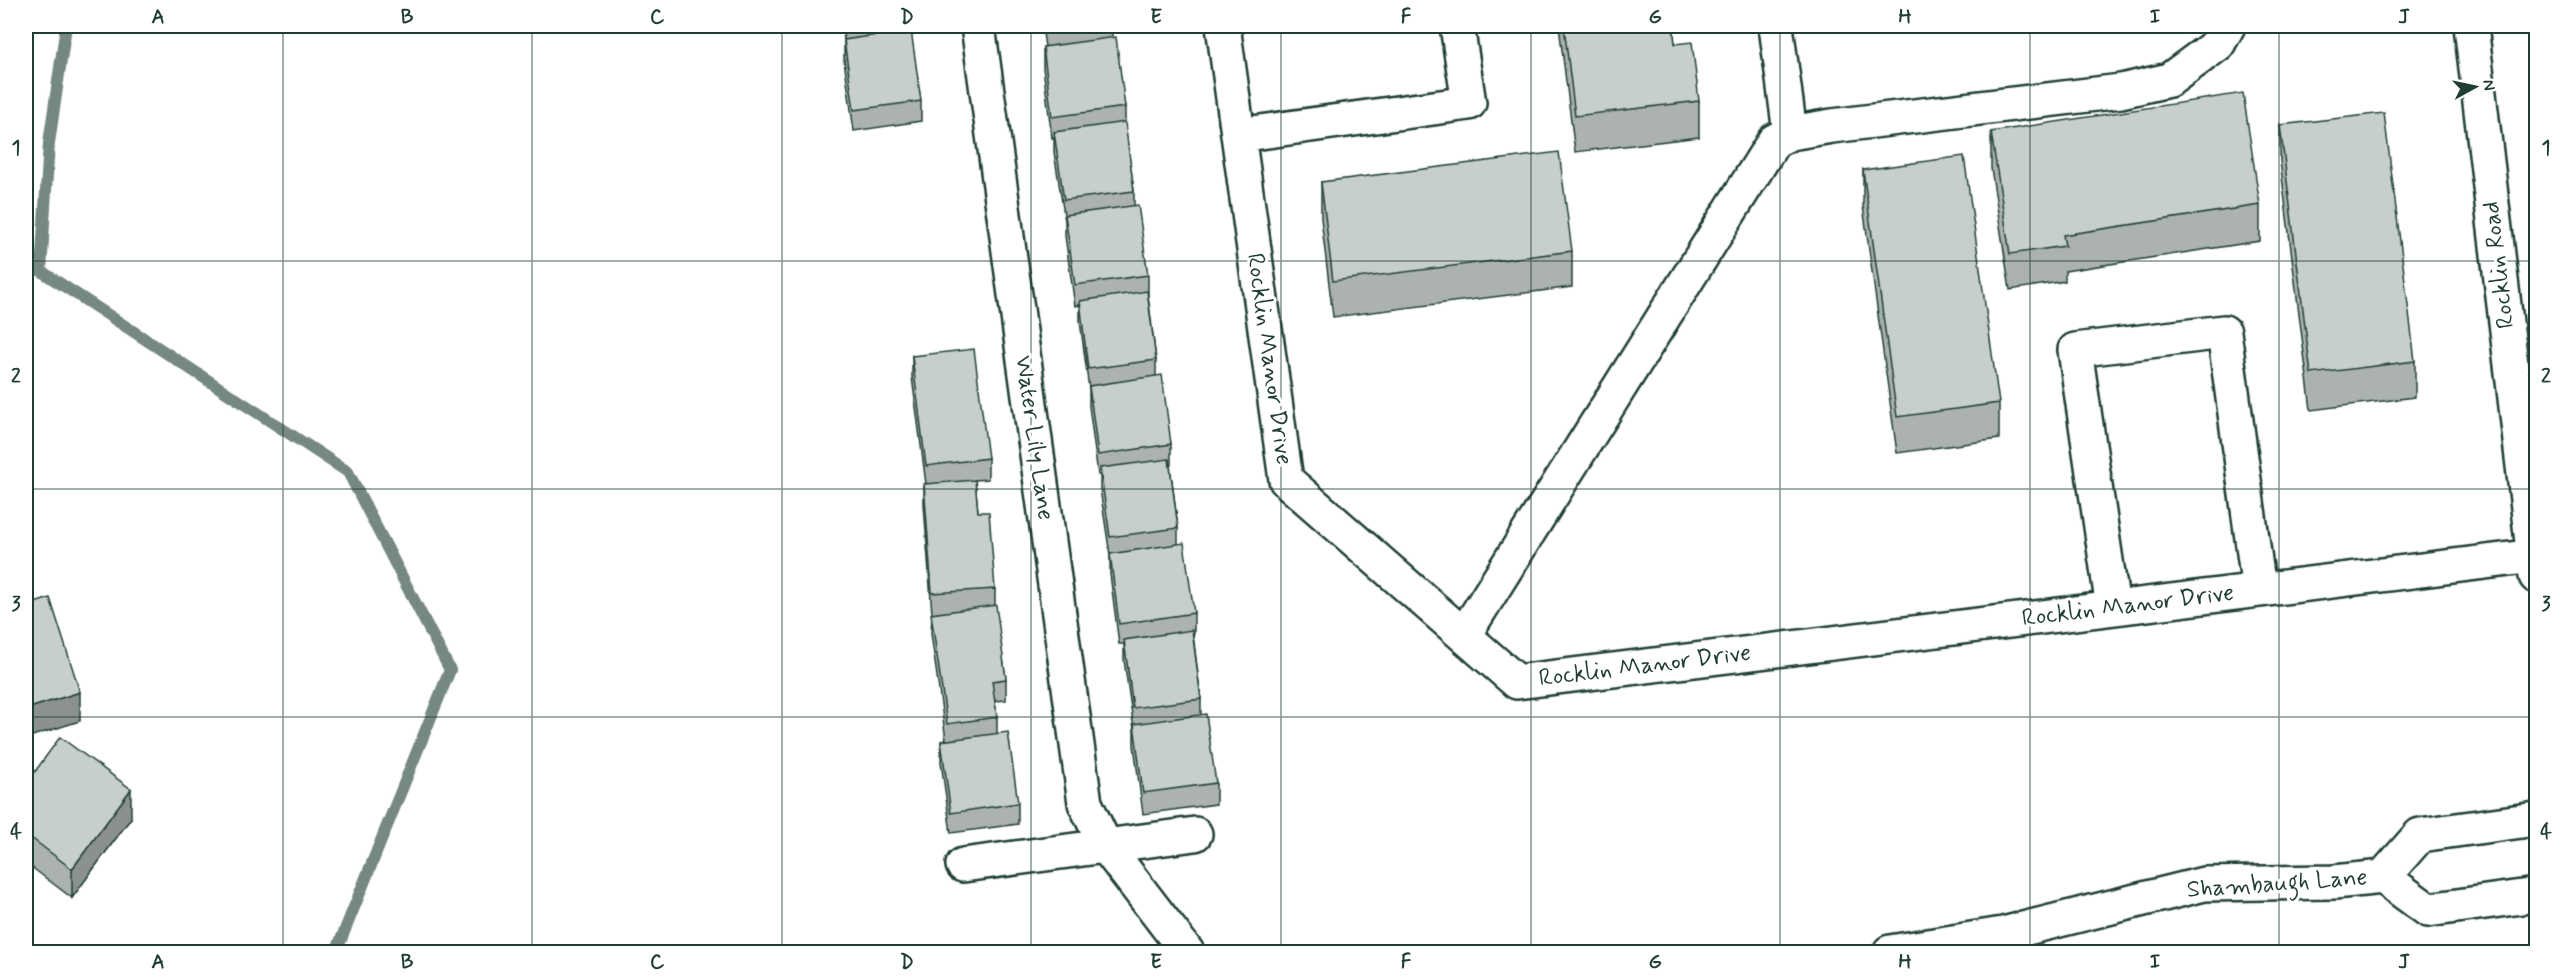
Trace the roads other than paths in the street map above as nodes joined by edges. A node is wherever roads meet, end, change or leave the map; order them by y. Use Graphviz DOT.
graph roads {
  1 [pos="978,26"];
  2 [pos="1223,26"];
  3 [pos="1457,26"];
  4 [pos="1776,26"];
  5 [pos="2228,26"];
  6 [pos="2471,26"];
  7 [pos="1790,133"];
  8 [pos="1238,135"];
  9 [pos="2535,566"];
  10 [pos="2259,590"];
  11 [pos="2113,608"];
  12 [pos="1464,635"];
  13 [pos="2536,819"];
  14 [pos="1196,834"];
  15 [pos="1105,845"];
  16 [pos="963,865"];
  17 [pos="2383,877"];
  18 [pos="2536,895"];
  19 [pos="1187,952"];
  20 [pos="1890,952"];
  1 -- 15 [label="street, Water Lily Lane"];
  2 -- 8 [label="street, Rocklin Manor Drive"];
  3 -- 8 [label="street"];
  4 -- 7 [label="street"];
  5 -- 7 [label="street"];
  6 -- 9 [label="street, Rocklin Road"];
  7 -- 12 [label="street"];
  8 -- 12 [label="street, Rocklin Manor Drive"];
  9 -- 10 [label="street, Rocklin Manor Drive"];
  10 -- 11 [label="street, Rocklin Manor Drive"];
  10 -- 11 [label="street"];
  11 -- 12 [label="street, Rocklin Manor Drive"];
  13 -- 17 [label="street, Shambaugh Lane"];
  14 -- 15 [label="street"];
  15 -- 16 [label="street"];
  15 -- 19 [label="street, Water Lily Lane"];
  17 -- 18 [label="street, Shambaugh Lane"];
  17 -- 20 [label="street, Shambaugh Lane"];
}
